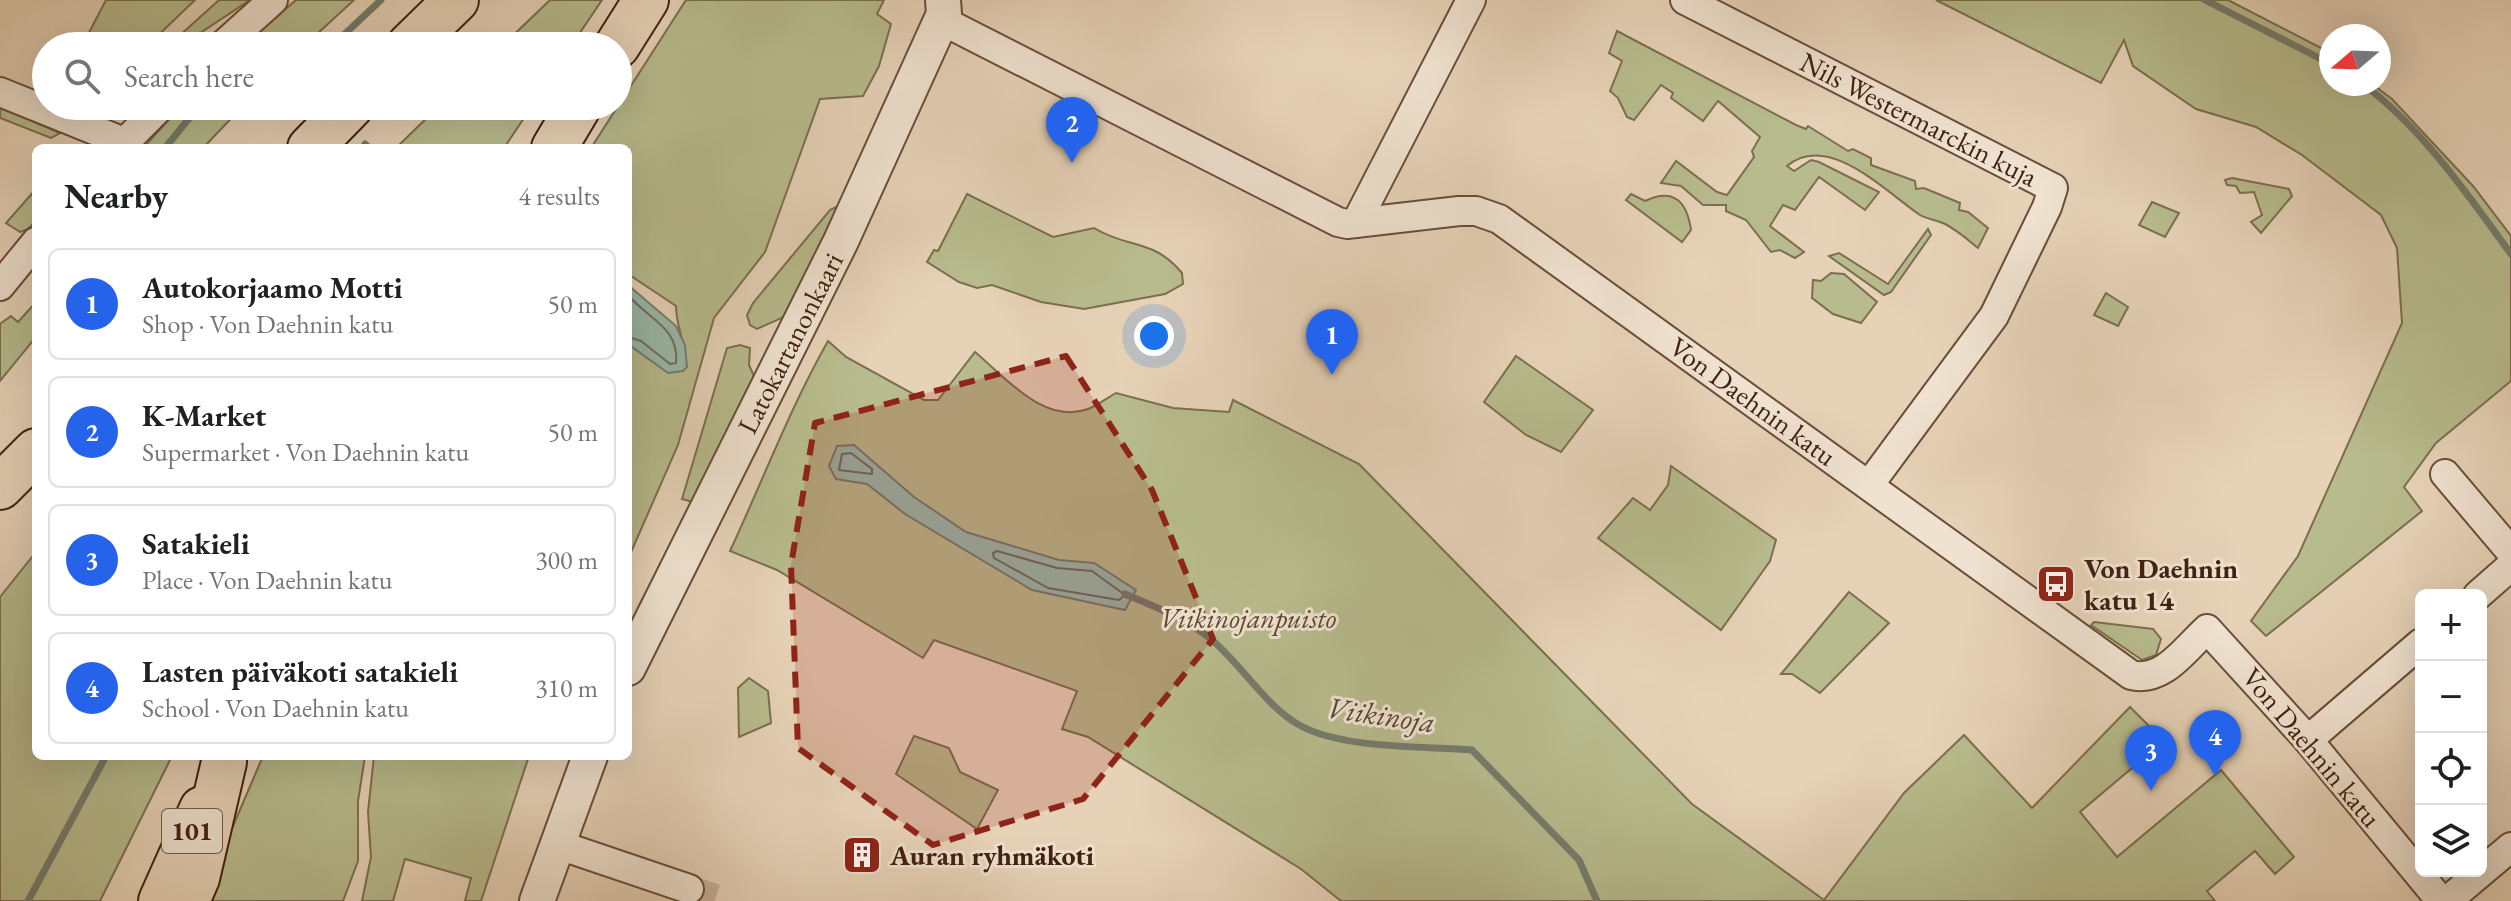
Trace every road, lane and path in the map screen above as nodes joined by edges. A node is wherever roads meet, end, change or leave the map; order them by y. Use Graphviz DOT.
graph roads {
  1 [pos="273,0"];
  2 [pos="456,0"];
  3 [pos="646,0"];
  4 [pos="1471,0"];
  5 [pos="1685,0"];
  6 [pos="948,8"];
  7 [pos="238,32"];
  8 [pos="423,32"];
  9 [pos="626,32"];
  10 [pos="0,92"];
  11 [pos="32,106"];
  12 [pos="64,120"];
  13 [pos="147,120"];
  14 [pos="337,120"];
  15 [pos="571,120"];
  16 [pos="119,144"];
  17 [pos="122,144"];
  18 [pos="314,144"];
  19 [pos="556,144"];
  20 [pos="1356,223"];
  21 [pos="32,247"];
  22 [pos="0,286"];
  23 [pos="32,455"];
  24 [pos="32,469"];
  25 [pos="2445,474"];
  26 [pos="1869,485"];
  27 [pos="0,487"];
  28 [pos="0,508"];
  29 [pos="2511,552"];
  30 [pos="2511,566"];
  31 [pos="2485,589"];
  32 [pos="2415,648"];
  33 [pos="632,660"];
  34 [pos="2308,740"];
  35 [pos="225,760"];
  36 [pos="225,760"];
  37 [pos="588,760"];
  38 [pos="556,844"];
  39 [pos="2511,847"];
  40 [pos="689,889"];
  41 [pos="161,901"];
  42 [pos="187,901"];
  43 [pos="537,901"];
  44 [pos="2444,901"];
  1 -- 7 [label="street"];
  2 -- 8 [label="highway"];
  3 -- 9 [label="highway"];
  4 -- 20 [label="street"];
  5 -- 26 [label="street, Nils Westermarckin kuja"];
  6 -- 20 [label="street, Von Daehnin katu"];
  6 -- 33 [label="street, Latokartanonkaari"];
  10 -- 11 [label="street"];
  12 -- 16 [label="street"];
  13 -- 17 [label="street"];
  14 -- 18 [label="highway"];
  15 -- 19 [label="highway"];
  20 -- 26 [label="street, Von Daehnin katu"];
  21 -- 22 [label="street"];
  23 -- 27 [label="highway"];
  24 -- 28 [label="highway"];
  25 -- 29 [label="street"];
  26 -- 34 [label="street, Von Daehnin katu"];
  30 -- 31 [label="street"];
  32 -- 34 [label="street"];
  34 -- 44 [label="street, Von Daehnin katu"];
  35 -- 41 [label="highway, 101"];
  36 -- 42 [label="highway"];
  37 -- 38 [label="street"];
  38 -- 40 [label="street"];
  38 -- 43 [label="street"];
  39 -- 44 [label="street"];
}
